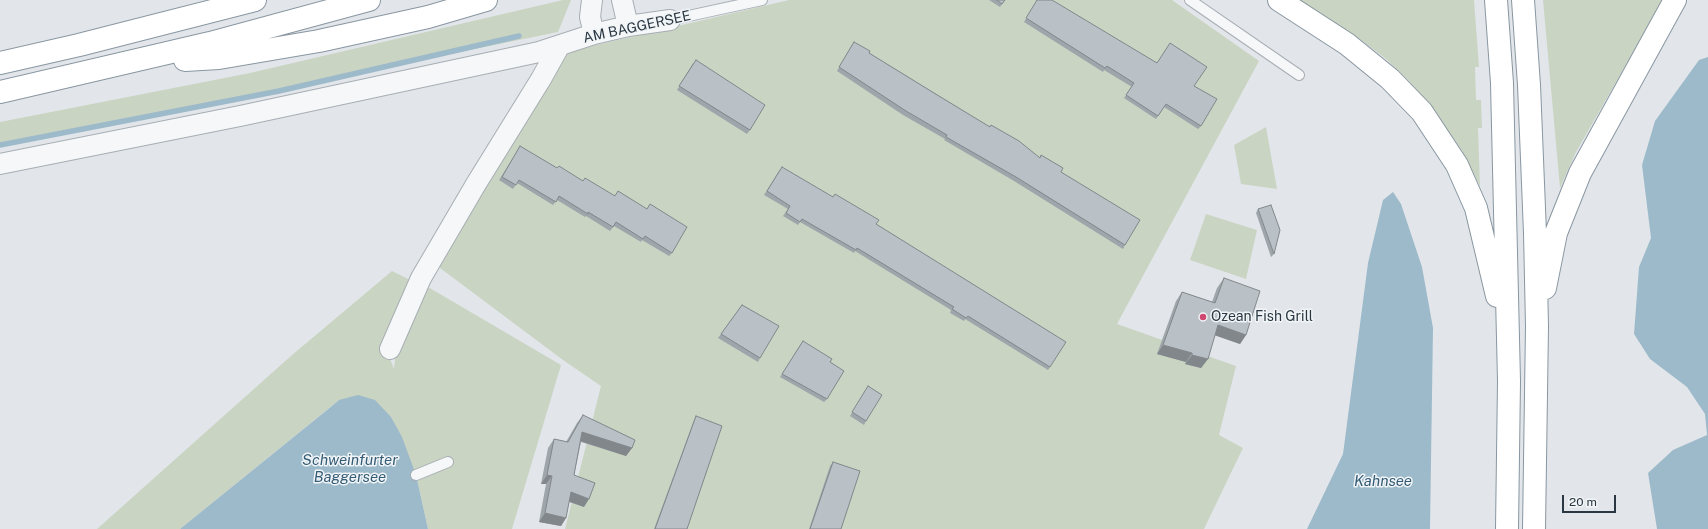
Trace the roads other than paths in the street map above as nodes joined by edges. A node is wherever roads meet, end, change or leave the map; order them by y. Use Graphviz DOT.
graph roads {
  1 [pos="255,0"];
  2 [pos="369,0"];
  3 [pos="486,0"];
  4 [pos="592,0"];
  5 [pos="622,0"];
  6 [pos="762,0"];
  7 [pos="1190,0"];
  8 [pos="1278,0"];
  9 [pos="1496,0"];
  10 [pos="1523,0"];
  11 [pos="1676,0"];
  12 [pos="670,20"];
  13 [pos="628,26"];
  14 [pos="594,34"];
  15 [pos="560,45"];
  16 [pos="0,63"];
  17 [pos="122,64"];
  18 [pos="1299,75"];
  19 [pos="0,92"];
  20 [pos="0,164"];
  21 [pos="1537,326"];
  22 [pos="390,349"];
  23 [pos="1509,381"];
  24 [pos="448,462"];
  25 [pos="416,476"];
  26 [pos="1507,529"];
  27 [pos="1534,529"];
  1 -- 16 [label="highway"];
  2 -- 17 [label="highway"];
  3 -- 17 [label="highway"];
  4 -- 14 [label="street"];
  5 -- 13 [label="street"];
  6 -- 12 [label="lane, AM BAGGERSEE"];
  7 -- 18 [label="lane"];
  8 -- 23 [label="highway"];
  9 -- 23 [label="highway"];
  10 -- 21 [label="highway"];
  11 -- 21 [label="highway"];
  12 -- 13 [label="street, AM BAGGERSEE"];
  13 -- 14 [label="street, AM BAGGERSEE"];
  14 -- 15 [label="street, AM BAGGERSEE"];
  15 -- 20 [label="street, AM BAGGERSEE"];
  15 -- 22 [label="street"];
  17 -- 19 [label="highway"];
  21 -- 27 [label="highway"];
  23 -- 26 [label="highway"];
  24 -- 25 [label="lane"];
}
